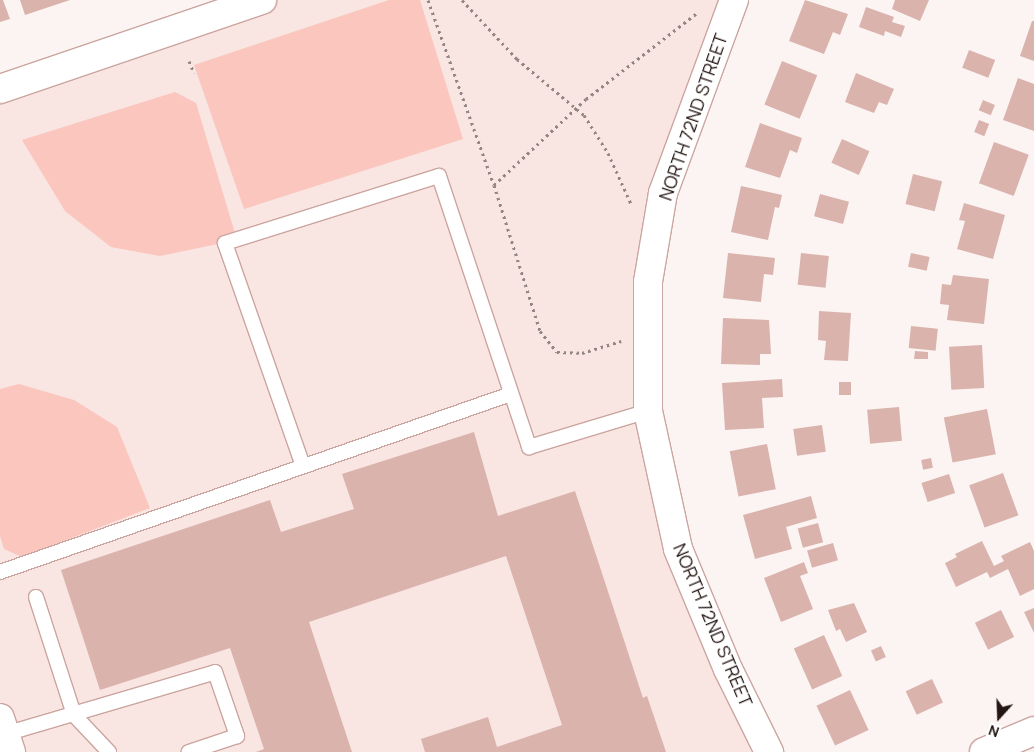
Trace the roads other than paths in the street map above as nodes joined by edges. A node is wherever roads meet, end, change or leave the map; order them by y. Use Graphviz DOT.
graph roads {
  1 [pos="262,0"];
  2 [pos="734,0"];
  3 [pos="0,88"];
  4 [pos="512,394"];
  5 [pos="648,411"];
  6 [pos="304,466"];
  7 [pos="0,572"];
  8 [pos="36,597"];
  9 [pos="74,715"];
  10 [pos="1034,731"];
  11 [pos="6,735"];
  12 [pos="109,752"];
  13 [pos="189,752"];
  14 [pos="769,752"];
  15 [pos="984,752"];
  1 -- 3 [label="street"];
  2 -- 5 [label="street, NORTH 72ND STREET"];
  4 -- 5 [label="lane"];
  4 -- 6 [label="lane"];
  4 -- 6 [label="lane"];
  5 -- 14 [label="street, NORTH 72ND STREET"];
  6 -- 7 [label="lane"];
  8 -- 9 [label="lane"];
  9 -- 11 [label="lane"];
  9 -- 12 [label="lane"];
  9 -- 13 [label="lane"];
  10 -- 15 [label="street"];
}
